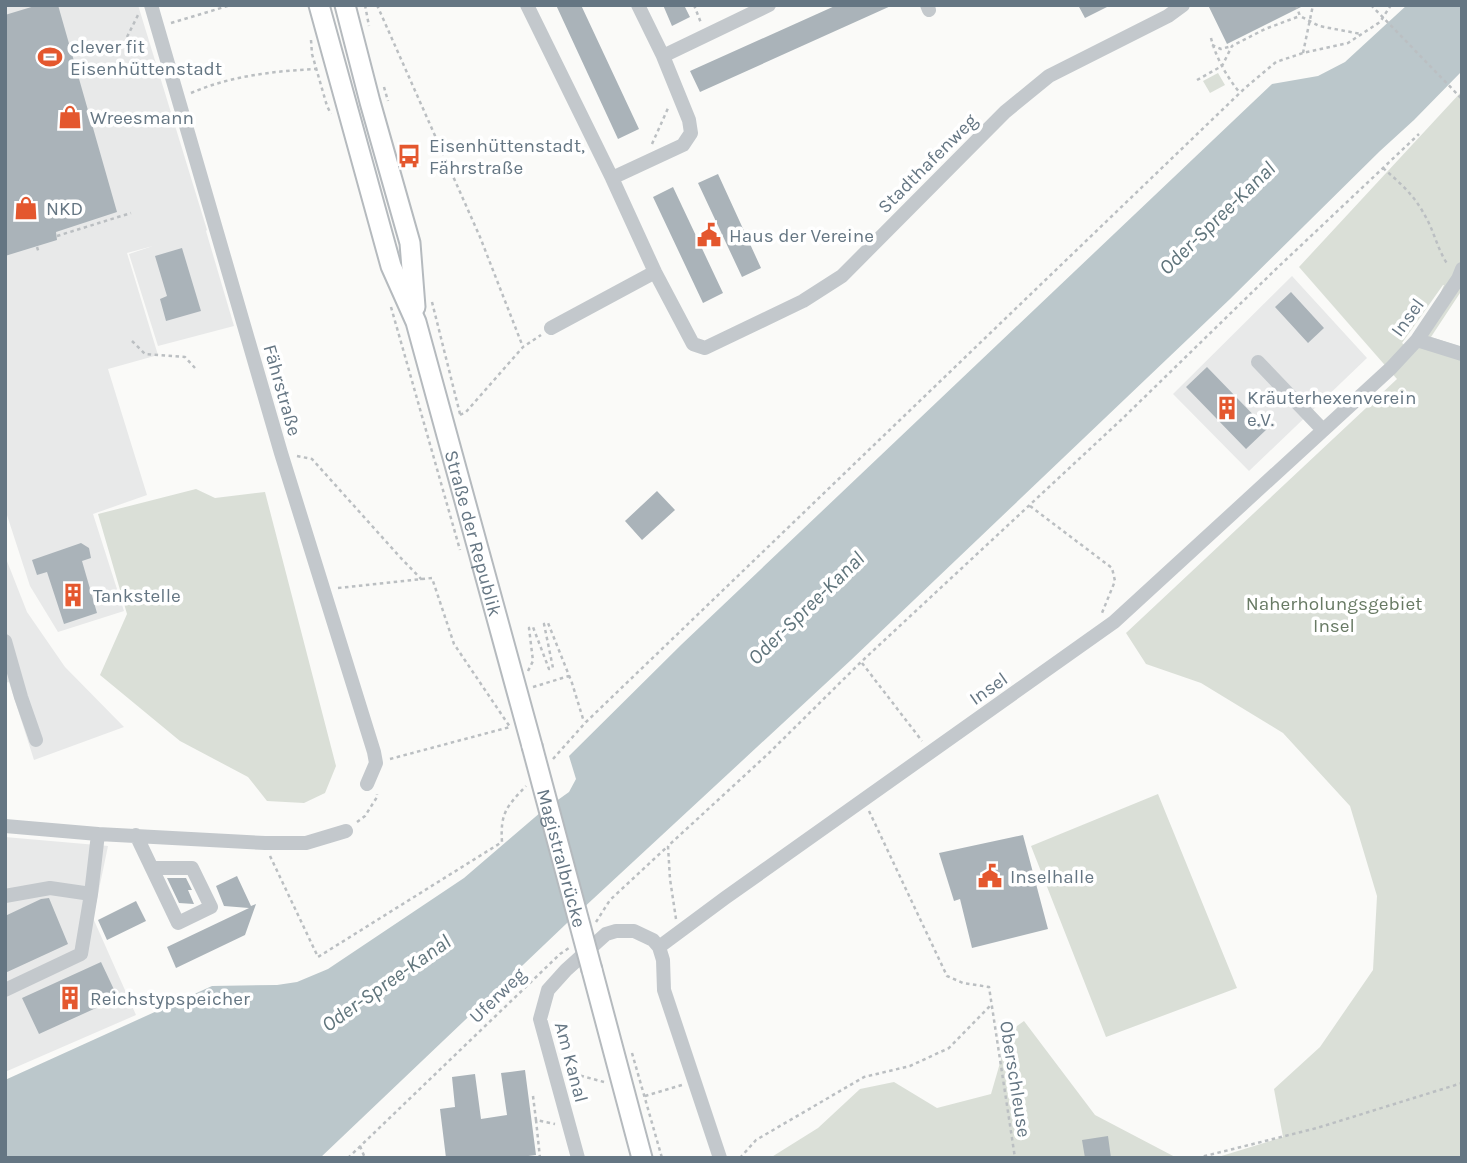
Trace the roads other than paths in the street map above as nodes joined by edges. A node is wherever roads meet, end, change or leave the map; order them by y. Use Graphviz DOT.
graph roads {
  1 [pos="319,5"];
  2 [pos="345,5"];
  3 [pos="352,5"];
  4 [pos="527,5"];
  5 [pos="639,5"];
  6 [pos="1183,5"];
  7 [pos="760,7"];
  8 [pos="145,10"];
  9 [pos="360,28"];
  10 [pos="663,56"];
  11 [pos="612,178"];
  12 [pos="655,272"];
  13 [pos="1460,274"];
  14 [pos="416,323"];
  15 [pos="551,328"];
  16 [pos="1417,340"];
  17 [pos="1462,354"];
  18 [pos="1258,362"];
  19 [pos="1323,430"];
  20 [pos="5,641"];
  21 [pos="36,740"];
  22 [pos="532,746"];
  23 [pos="367,783"];
  24 [pos="5,826"];
  25 [pos="346,831"];
  26 [pos="98,834"];
  27 [pos="136,835"];
  28 [pos="152,868"];
  29 [pos="91,894"];
  30 [pos="5,895"];
  31 [pos="659,947"];
  32 [pos="5,990"];
  33 [pos="578,1158"];
  34 [pos="642,1158"];
  35 [pos="720,1158"];
  1 -- 14 [label="main road, Straße der Republik"];
  2 -- 9 [label="main road, Straße der Republik"];
  3 -- 9 [label="street"];
  4 -- 11 [label="street, Stadthafenweg"];
  5 -- 10 [label="street"];
  6 -- 12 [label="street, Stadthafenweg"];
  7 -- 10 [label="street"];
  8 -- 23 [label="street, Fährstraße"];
  9 -- 14 [label="main road, Straße der Republik"];
  10 -- 11 [label="street"];
  11 -- 12 [label="street, Stadthafenweg"];
  12 -- 15 [label="street"];
  13 -- 16 [label="street, Insel"];
  14 -- 22 [label="main road, Straße der Republik"];
  16 -- 17 [label="street"];
  16 -- 19 [label="street, Insel"];
  18 -- 19 [label="street"];
  19 -- 31 [label="street, Insel"];
  20 -- 21 [label="street"];
  22 -- 34 [label="main road, Magistralbrücke, bridge"];
  24 -- 26 [label="street"];
  25 -- 27 [label="street"];
  26 -- 27 [label="street"];
  26 -- 29 [label="street"];
  27 -- 28 [label="street"];
  28 -- 28 [label="street"];
  29 -- 30 [label="street"];
  29 -- 32 [label="street"];
  31 -- 33 [label="street, Am Kanal"];
  31 -- 35 [label="street"];
}
